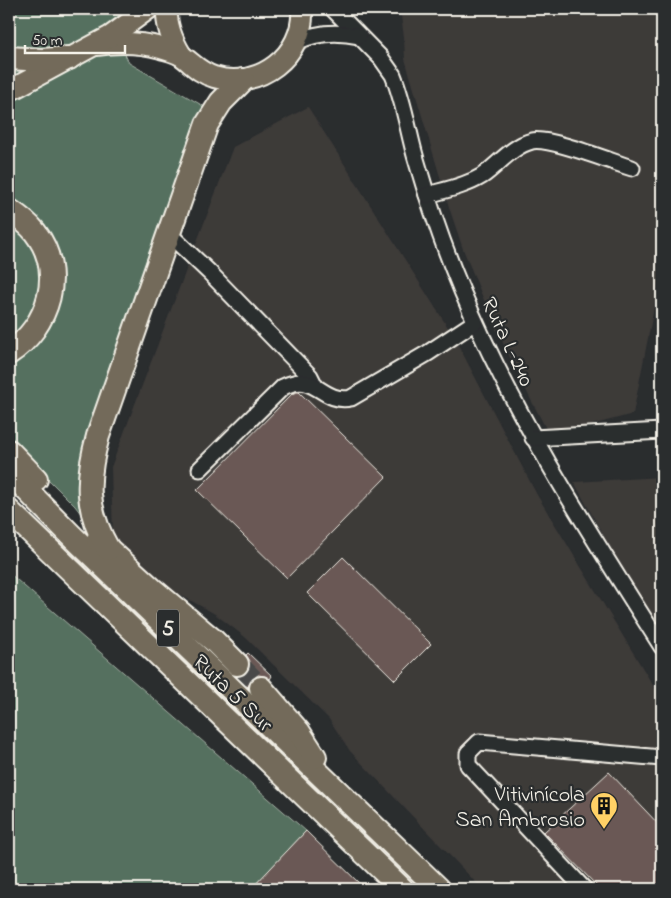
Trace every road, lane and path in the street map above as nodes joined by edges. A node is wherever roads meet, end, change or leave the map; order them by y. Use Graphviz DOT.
graph roads {
  1 [pos="148,9"];
  2 [pos="167,9"];
  3 [pos="302,9"];
  4 [pos="333,9"];
  5 [pos="360,36"];
  6 [pos="296,42"];
  7 [pos="96,45"];
  8 [pos="181,55"];
  9 [pos="9,58"];
  10 [pos="69,58"];
  11 [pos="244,80"];
  12 [pos="9,91"];
  13 [pos="632,168"];
  14 [pos="427,195"];
  15 [pos="9,210"];
  16 [pos="169,234"];
  17 [pos="475,322"];
  18 [pos="9,353"];
  19 [pos="315,386"];
  20 [pos="662,431"];
  21 [pos="533,438"];
  22 [pos="9,451"];
  23 [pos="200,469"];
  24 [pos="9,472"];
  25 [pos="10,512"];
  26 [pos="108,549"];
  27 [pos="662,647"];
  28 [pos="237,664"];
  29 [pos="261,688"];
  30 [pos="662,758"];
  31 [pos="329,782"];
  32 [pos="402,889"];
  33 [pos="439,889"];
  34 [pos="584,889"];
  1 -- 7 [label="main road"];
  2 -- 8 [label="main road"];
  3 -- 6 [label="main road"];
  4 -- 5 [label="street, Ruta L-240"];
  5 -- 6 [label="street"];
  5 -- 14 [label="street, Ruta L-240"];
  6 -- 11 [label="main road"];
  7 -- 8 [label="main road"];
  7 -- 10 [label="main road"];
  8 -- 11 [label="main road"];
  9 -- 10 [label="highway"];
  10 -- 12 [label="main road"];
  11 -- 16 [label="highway"];
  13 -- 14 [label="street"];
  14 -- 17 [label="street, Ruta L-240"];
  15 -- 18 [label="highway"];
  16 -- 19 [label="street"];
  16 -- 26 [label="highway"];
  17 -- 19 [label="street"];
  17 -- 21 [label="street, Ruta L-240"];
  19 -- 23 [label="street"];
  20 -- 21 [label="street"];
  21 -- 27 [label="street, Ruta L-240"];
  22 -- 26 [label="highway"];
  24 -- 31 [label="highway, Ruta 5 Sur / 5"];
  25 -- 32 [label="highway, Ruta 5 Sur / 5"];
  26 -- 28 [label="highway"];
  29 -- 31 [label="highway"];
  30 -- 34 [label="street"];
  31 -- 33 [label="highway, Ruta 5 Sur / 5"];
}
